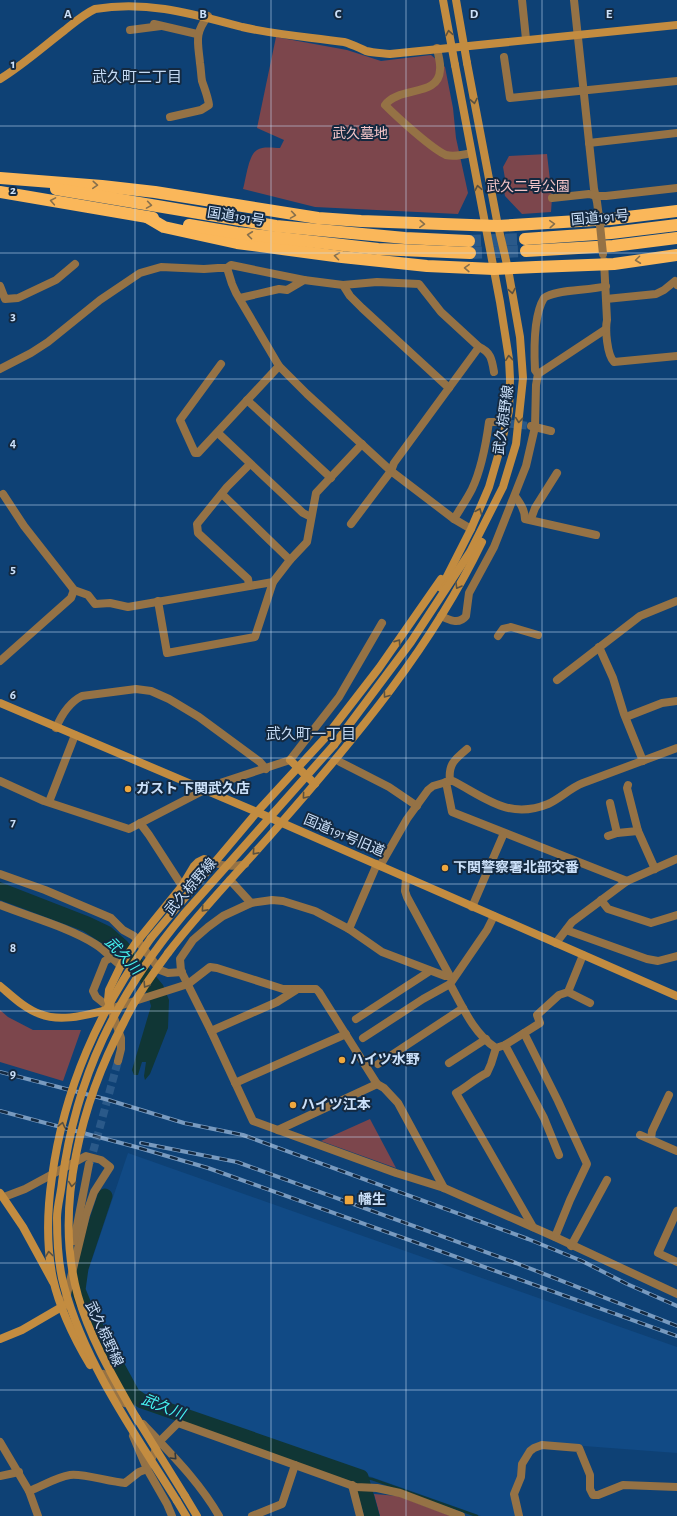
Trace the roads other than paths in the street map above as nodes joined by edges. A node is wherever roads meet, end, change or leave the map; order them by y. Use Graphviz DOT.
graph roads {
  1 [pos="443,0"];
  2 [pos="456,0"];
  3 [pos="522,0"];
  4 [pos="574,0"];
  5 [pos="208,16"];
  6 [pos="154,24"];
  7 [pos="677,24"];
  8 [pos="164,26"];
  9 [pos="130,30"];
  10 [pos="198,34"];
  11 [pos="578,34"];
  12 [pos="526,39"];
  13 [pos="437,48"];
  14 [pos="504,57"];
  15 [pos="0,79"];
  16 [pos="677,81"];
  17 [pos="584,90"];
  18 [pos="170,117"];
  19 [pos="677,133"];
  20 [pos="589,143"];
  21 [pos="471,153"];
  22 [pos="0,179"];
  23 [pos="677,188"];
  24 [pos="0,192"];
  25 [pos="596,196"];
  26 [pos="552,198"];
  27 [pos="677,211"];
  28 [pos="147,217"];
  29 [pos="600,223"];
  30 [pos="677,225"];
  31 [pos="492,226"];
  32 [pos="677,238"];
  33 [pos="677,255"];
  34 [pos="604,259"];
  35 [pos="74,264"];
  36 [pos="226,268"];
  37 [pos="494,268"];
  38 [pos="508,269"];
  39 [pos="304,280"];
  40 [pos="677,284"];
  41 [pos="343,285"];
  42 [pos="0,286"];
  43 [pos="606,286"];
  44 [pos="240,298"];
  45 [pos="606,299"];
  46 [pos="606,329"];
  47 [pos="479,347"];
  48 [pos="677,356"];
  49 [pos="221,364"];
  50 [pos="279,366"];
  51 [pos="0,369"];
  52 [pos="494,372"];
  53 [pos="538,374"];
  54 [pos="449,388"];
  55 [pos="247,400"];
  56 [pos="495,422"];
  57 [pos="533,427"];
  58 [pos="551,431"];
  59 [pos="218,433"];
  60 [pos="362,444"];
  61 [pos="250,464"];
  62 [pos="391,471"];
  63 [pos="557,473"];
  64 [pos="331,478"];
  65 [pos="503,487"];
  66 [pos="4,494"];
  67 [pos="222,494"];
  68 [pos="515,496"];
  69 [pos="311,516"];
  70 [pos="454,519"];
  71 [pos="531,519"];
  72 [pos="351,524"];
  73 [pos="471,529"];
  74 [pos="596,535"];
  75 [pos="455,558"];
  76 [pos="290,560"];
  77 [pos="273,582"];
  78 [pos="250,585"];
  79 [pos="74,590"];
  80 [pos="158,601"];
  81 [pos="677,602"];
  82 [pos="440,616"];
  83 [pos="382,624"];
  84 [pos="538,635"];
  85 [pos="498,636"];
  86 [pos="411,642"];
  87 [pos="599,647"];
  88 [pos="0,661"];
  89 [pos="557,680"];
  90 [pos="677,701"];
  91 [pos="0,703"];
  92 [pos="626,717"];
  93 [pos="56,728"];
  94 [pos="75,735"];
  95 [pos="677,748"];
  96 [pos="466,749"];
  97 [pos="290,760"];
  98 [pos="643,761"];
  99 [pos="340,762"];
  100 [pos="298,768"];
  101 [pos="266,769"];
  102 [pos="0,781"];
  103 [pos="448,781"];
  104 [pos="314,784"];
  105 [pos="628,785"];
  106 [pos="202,790"];
  107 [pos="49,802"];
  108 [pos="610,803"];
  109 [pos="417,806"];
  110 [pos="257,812"];
  111 [pos="140,823"];
  112 [pos="281,823"];
  113 [pos="638,831"];
  114 [pos="504,833"];
  115 [pos="617,833"];
  116 [pos="608,836"];
  117 [pos="677,859"];
  118 [pos="214,863"];
  119 [pos="245,864"];
  120 [pos="379,865"];
  121 [pos="655,869"];
  122 [pos="0,874"];
  123 [pos="406,878"];
  124 [pos="230,880"];
  125 [pos="627,881"];
  126 [pos="182,886"];
  127 [pos="601,900"];
  128 [pos="251,903"];
  129 [pos="0,905"];
  130 [pos="472,907"];
  131 [pos="677,915"];
  132 [pos="494,916"];
  133 [pos="349,929"];
  134 [pos="566,930"];
  135 [pos="136,943"];
  136 [pos="556,943"];
  137 [pos="583,955"];
  138 [pos="677,956"];
  139 [pos="110,958"];
  140 [pos="122,965"];
  141 [pos="430,971"];
  142 [pos="182,972"];
  143 [pos="451,980"];
  144 [pos="188,984"];
  145 [pos="0,986"];
  146 [pos="296,990"];
  147 [pos="568,992"];
  148 [pos="677,996"];
  149 [pos="590,1003"];
  150 [pos="111,1008"];
  151 [pos="463,1008"];
  152 [pos="356,1019"];
  153 [pos="211,1031"];
  154 [pos="524,1033"];
  155 [pos="346,1034"];
  156 [pos="363,1038"];
  157 [pos="486,1039"];
  158 [pos="505,1045"];
  159 [pos="496,1048"];
  160 [pos="118,1061"];
  161 [pos="449,1063"];
  162 [pos="378,1064"];
  163 [pos="235,1084"];
  164 [pos="377,1084"];
  165 [pos="669,1095"];
  166 [pos="278,1130"];
  167 [pos="640,1135"];
  168 [pos="650,1139"];
  169 [pos="677,1151"];
  170 [pos="559,1155"];
  171 [pos="89,1164"];
  172 [pos="607,1180"];
  173 [pos="62,1188"];
  174 [pos="444,1188"];
  175 [pos="2,1195"];
  176 [pos="677,1211"];
  177 [pos="532,1227"];
  178 [pos="555,1237"];
  179 [pos="571,1246"];
  180 [pos="677,1262"];
  181 [pos="677,1294"];
  182 [pos="65,1305"];
  183 [pos="0,1338"];
  184 [pos="103,1374"];
  185 [pos="138,1421"];
  186 [pos="130,1426"];
  187 [pos="0,1442"];
  188 [pos="159,1442"];
  189 [pos="295,1465"];
  190 [pos="146,1469"];
  191 [pos="19,1472"];
  192 [pos="0,1476"];
  193 [pos="354,1486"];
  194 [pos="677,1487"];
  195 [pos="29,1491"];
  196 [pos="38,1516"];
  197 [pos="172,1516"];
  198 [pos="186,1516"];
  199 [pos="197,1516"];
  200 [pos="219,1516"];
  201 [pos="252,1516"];
  202 [pos="360,1516"];
  203 [pos="461,1516"];
  204 [pos="519,1516"];
  21 -- 1 [label="main road, one-way, bridge"];
  2 -- 31 [label="main road, one-way, bridge"];
  3 -- 12 [label="street"];
  4 -- 11 [label="street"];
  5 -- 10 [label="street"];
  5 -- 13 [label="main road"];
  5 -- 15 [label="main road"];
  6 -- 8 [label="street"];
  7 -- 11 [label="main road"];
  8 -- 9 [label="street"];
  8 -- 10 [label="street"];
  10 -- 18 [label="street"];
  11 -- 12 [label="main road"];
  11 -- 17 [label="street"];
  12 -- 13 [label="main road"];
  13 -- 21 [label="street"];
  14 -- 17 [label="street"];
  16 -- 17 [label="street"];
  17 -- 20 [label="street"];
  19 -- 20 [label="street"];
  20 -- 25 [label="street"];
  31 -- 21 [label="main road, one-way"];
  22 -- 28 [label="highway, 国道191号, one-way"];
  22 -- 31 [label="highway, one-way"];
  23 -- 25 [label="street"];
  28 -- 24 [label="highway, 国道191号, one-way"];
  25 -- 26 [label="street"];
  25 -- 29 [label="street"];
  27 -- 29 [label="highway"];
  37 -- 28 [label="highway, one-way"];
  31 -- 29 [label="highway, one-way"];
  29 -- 34 [label="street, bridge"];
  30 -- 32 [label="highway, 国道191号"];
  31 -- 37 [label="main road, 武久椋野線"];
  31 -- 38 [label="main road, 武久椋野線"];
  33 -- 34 [label="highway, one-way"];
  34 -- 38 [label="highway"];
  34 -- 43 [label="street"];
  35 -- 42 [label="street"];
  36 -- 39 [label="street"];
  36 -- 44 [label="street"];
  36 -- 51 [label="street"];
  37 -- 38 [label="highway"];
  73 -- 37 [label="main road, 武久椋野線, one-way"];
  38 -- 65 [label="main road, 武久椋野線, one-way"];
  39 -- 41 [label="street"];
  39 -- 44 [label="street"];
  40 -- 45 [label="street"];
  41 -- 47 [label="street"];
  41 -- 54 [label="street"];
  43 -- 45 [label="street"];
  43 -- 53 [label="street"];
  44 -- 50 [label="street"];
  45 -- 46 [label="street"];
  46 -- 48 [label="street"];
  46 -- 53 [label="street"];
  47 -- 52 [label="street"];
  47 -- 54 [label="street"];
  49 -- 59 [label="street"];
  50 -- 55 [label="street"];
  50 -- 60 [label="street"];
  53 -- 57 [label="street"];
  54 -- 62 [label="street"];
  55 -- 59 [label="street"];
  55 -- 64 [label="street"];
  56 -- 70 [label="street"];
  57 -- 58 [label="street"];
  57 -- 68 [label="street"];
  59 -- 61 [label="street"];
  60 -- 62 [label="street"];
  60 -- 64 [label="street"];
  61 -- 67 [label="street"];
  61 -- 69 [label="street"];
  62 -- 70 [label="street"];
  62 -- 72 [label="street"];
  63 -- 71 [label="street"];
  64 -- 69 [label="street"];
  65 -- 82 [label="main road, one-way"];
  65 -- 86 [label="main road, 武久椋野線"];
  66 -- 79 [label="street"];
  67 -- 76 [label="street"];
  67 -- 78 [label="street"];
  68 -- 71 [label="street"];
  68 -- 82 [label="street"];
  69 -- 76 [label="street"];
  70 -- 73 [label="street"];
  71 -- 74 [label="street"];
  73 -- 75 [label="main road, 武久椋野線"];
  75 -- 86 [label="main road, 武久椋野線"];
  100 -- 75 [label="main road, one-way"];
  76 -- 77 [label="street"];
  77 -- 78 [label="street"];
  77 -- 80 [label="street"];
  78 -- 80 [label="street"];
  79 -- 80 [label="street"];
  79 -- 88 [label="street"];
  81 -- 87 [label="street"];
  82 -- 104 [label="main road, one-way"];
  83 -- 97 [label="street"];
  84 -- 85 [label="street"];
  86 -- 173 [label="main road, 武久椋野線, bridge"];
  87 -- 89 [label="street"];
  87 -- 92 [label="street"];
  90 -- 92 [label="street"];
  91 -- 93 [label="main road, 国道191号旧道"];
  92 -- 98 [label="street"];
  93 -- 94 [label="main road, 国道191号旧道"];
  93 -- 101 [label="street"];
  94 -- 106 [label="main road, 国道191号旧道"];
  94 -- 107 [label="street"];
  95 -- 98 [label="street"];
  96 -- 103 [label="street"];
  97 -- 100 [label="main road"];
  97 -- 101 [label="street"];
  98 -- 103 [label="street"];
  99 -- 109 [label="street"];
  100 -- 104 [label="main road"];
  100 -- 110 [label="main road"];
  101 -- 106 [label="street"];
  102 -- 107 [label="street"];
  103 -- 109 [label="street"];
  103 -- 114 [label="street"];
  104 -- 112 [label="main road, one-way"];
  105 -- 113 [label="street"];
  106 -- 110 [label="main road, 国道191号旧道"];
  106 -- 111 [label="street"];
  107 -- 111 [label="street"];
  108 -- 115 [label="street"];
  109 -- 120 [label="street"];
  110 -- 112 [label="main road, 国道191号旧道"];
  110 -- 118 [label="main road"];
  111 -- 126 [label="street"];
  112 -- 119 [label="main road, one-way"];
  112 -- 120 [label="main road, 国道191号旧道"];
  113 -- 115 [label="street"];
  113 -- 121 [label="street"];
  114 -- 125 [label="street"];
  114 -- 130 [label="street"];
  115 -- 116 [label="street"];
  117 -- 121 [label="street"];
  118 -- 119 [label="street"];
  118 -- 126 [label="main road"];
  186 -- 118 [label="main road, one-way, bridge"];
  119 -- 124 [label="main road"];
  120 -- 123 [label="main road, 国道191号旧道"];
  120 -- 133 [label="street"];
  121 -- 125 [label="street"];
  122 -- 135 [label="street"];
  123 -- 130 [label="main road, 国道191号旧道"];
  123 -- 143 [label="street"];
  124 -- 128 [label="street"];
  124 -- 185 [label="main road, one-way, bridge"];
  125 -- 127 [label="street"];
  126 -- 135 [label="main road"];
  127 -- 131 [label="street"];
  127 -- 134 [label="street"];
  128 -- 133 [label="street"];
  128 -- 142 [label="street"];
  129 -- 139 [label="street"];
  130 -- 132 [label="main road, 国道191号旧道"];
  132 -- 136 [label="main road, 国道191号旧道"];
  132 -- 143 [label="street"];
  133 -- 141 [label="street"];
  134 -- 136 [label="street"];
  134 -- 138 [label="street"];
  135 -- 140 [label="main road"];
  135 -- 142 [label="street"];
  136 -- 137 [label="main road, 国道191号旧道"];
  137 -- 147 [label="street"];
  137 -- 148 [label="main road, 国道191号旧道"];
  139 -- 140 [label="street"];
  139 -- 150 [label="street"];
  140 -- 150 [label="main road"];
  141 -- 143 [label="street"];
  141 -- 152 [label="street"];
  142 -- 144 [label="street"];
  143 -- 151 [label="street"];
  143 -- 156 [label="street"];
  144 -- 146 [label="street"];
  144 -- 150 [label="street"];
  144 -- 153 [label="street"];
  145 -- 150 [label="main road"];
  146 -- 153 [label="street"];
  146 -- 155 [label="street"];
  147 -- 149 [label="street"];
  147 -- 154 [label="street"];
  150 -- 160 [label="street"];
  151 -- 157 [label="street"];
  151 -- 162 [label="street"];
  153 -- 163 [label="street"];
  154 -- 158 [label="street"];
  154 -- 178 [label="street"];
  155 -- 163 [label="street"];
  155 -- 164 [label="street"];
  157 -- 159 [label="street"];
  157 -- 161 [label="street"];
  158 -- 159 [label="street"];
  158 -- 170 [label="street"];
  159 -- 177 [label="street"];
  163 -- 166 [label="street"];
  164 -- 166 [label="street"];
  164 -- 174 [label="street"];
  165 -- 168 [label="street"];
  166 -- 174 [label="street"];
  167 -- 168 [label="street"];
  168 -- 169 [label="street"];
  171 -- 182 [label="street"];
  172 -- 179 [label="street"];
  173 -- 185 [label="main road, 武久椋野線, bridge"];
  173 -- 186 [label="main road, 武久椋野線, bridge"];
  174 -- 177 [label="street"];
  175 -- 182 [label="main road"];
  175 -- 182 [label="street"];
  176 -- 180 [label="street"];
  177 -- 178 [label="street"];
  178 -- 179 [label="street"];
  179 -- 181 [label="street"];
  182 -- 183 [label="main road"];
  182 -- 184 [label="main road"];
  184 -- 188 [label="street"];
  184 -- 190 [label="street"];
  185 -- 199 [label="main road, 武久椋野線, bridge"];
  186 -- 198 [label="main road, 武久椋野線, bridge"];
  187 -- 191 [label="street"];
  188 -- 189 [label="street"];
  188 -- 190 [label="street"];
  188 -- 200 [label="street, one-way"];
  189 -- 193 [label="street"];
  189 -- 201 [label="street"];
  190 -- 195 [label="street"];
  190 -- 197 [label="street"];
  191 -- 192 [label="street"];
  191 -- 195 [label="street"];
  193 -- 202 [label="street"];
  193 -- 203 [label="street"];
  194 -- 204 [label="street"];
  195 -- 196 [label="street"];
}
